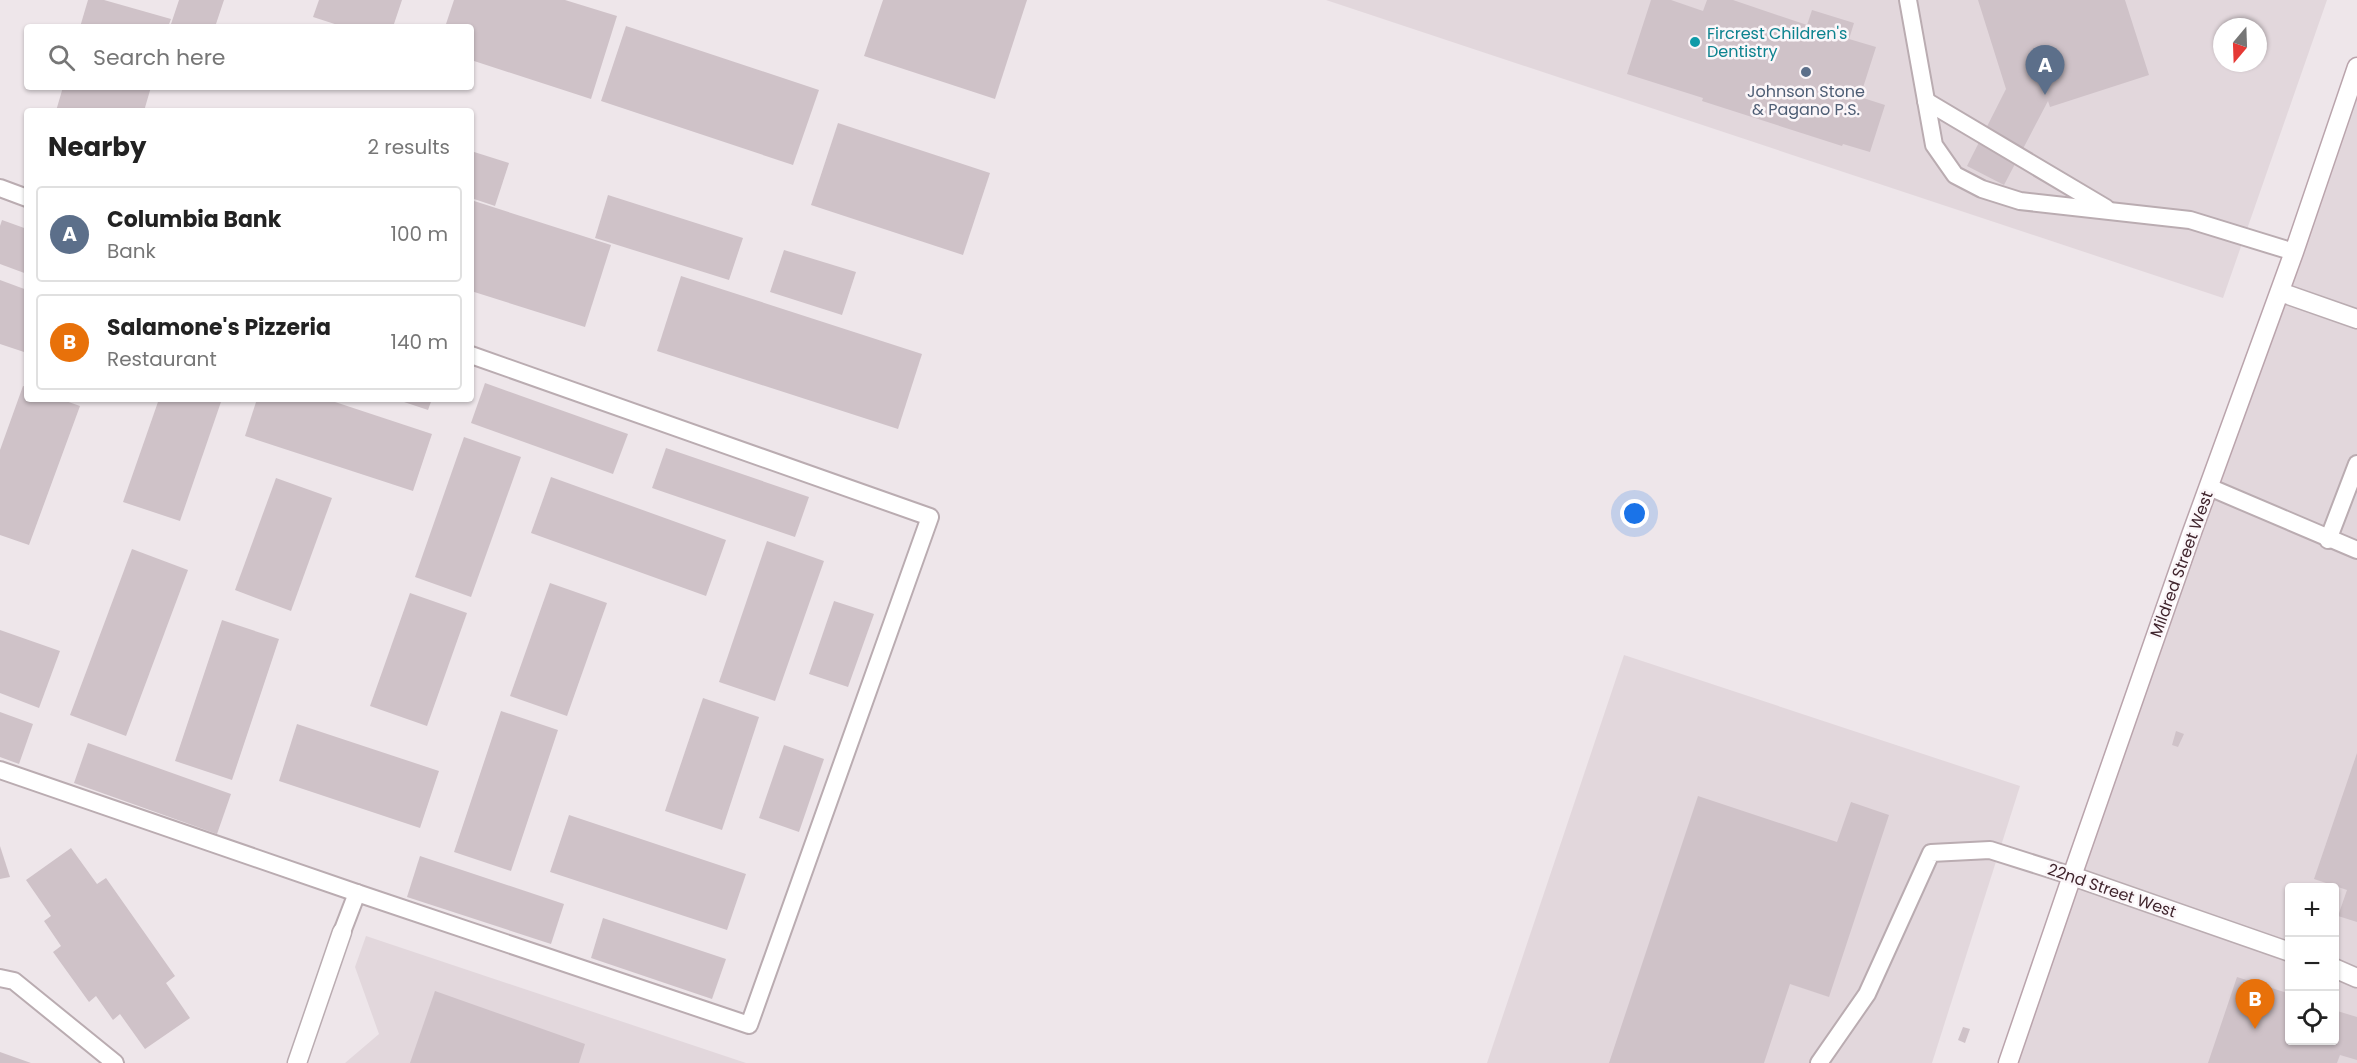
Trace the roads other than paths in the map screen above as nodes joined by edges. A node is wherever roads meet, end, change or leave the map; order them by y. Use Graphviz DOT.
graph roads {
  1 [pos="1908,0"];
  2 [pos="2357,67"];
  3 [pos="1926,101"];
  4 [pos="0,188"];
  5 [pos="24,197"];
  6 [pos="2111,211"];
  7 [pos="2294,252"];
  8 [pos="2280,292"];
  9 [pos="2357,319"];
  10 [pos="474,356"];
  11 [pos="2357,464"];
  12 [pos="2209,487"];
  13 [pos="2328,540"];
  14 [pos="2357,550"];
  15 [pos="0,770"];
  16 [pos="2072,876"];
  17 [pos="357,893"];
  18 [pos="342,932"];
  19 [pos="2285,951"];
  20 [pos="2339,970"];
  21 [pos="0,978"];
  22 [pos="2357,978"];
  23 [pos="115,1063"];
  24 [pos="297,1063"];
  25 [pos="1819,1063"];
  26 [pos="2008,1063"];
  1 -- 3 [label="lane"];
  2 -- 7 [label="main road, Mildred Street West"];
  3 -- 6 [label="lane"];
  3 -- 6 [label="lane"];
  4 -- 5 [label="lane"];
  6 -- 7 [label="lane"];
  7 -- 8 [label="main road, Mildred Street West"];
  8 -- 9 [label="main road"];
  8 -- 12 [label="main road, Mildred Street West"];
  10 -- 17 [label="lane"];
  11 -- 13 [label="lane"];
  12 -- 13 [label="lane"];
  12 -- 16 [label="main road, Mildred Street West"];
  13 -- 14 [label="lane"];
  15 -- 17 [label="lane"];
  16 -- 19 [label="main road, 22nd Street West"];
  16 -- 25 [label="lane, 22nd Street West"];
  16 -- 26 [label="main road, Mildred Street West"];
  17 -- 18 [label="lane"];
  18 -- 24 [label="main road"];
  20 -- 22 [label="main road"];
  21 -- 23 [label="lane"];
}
